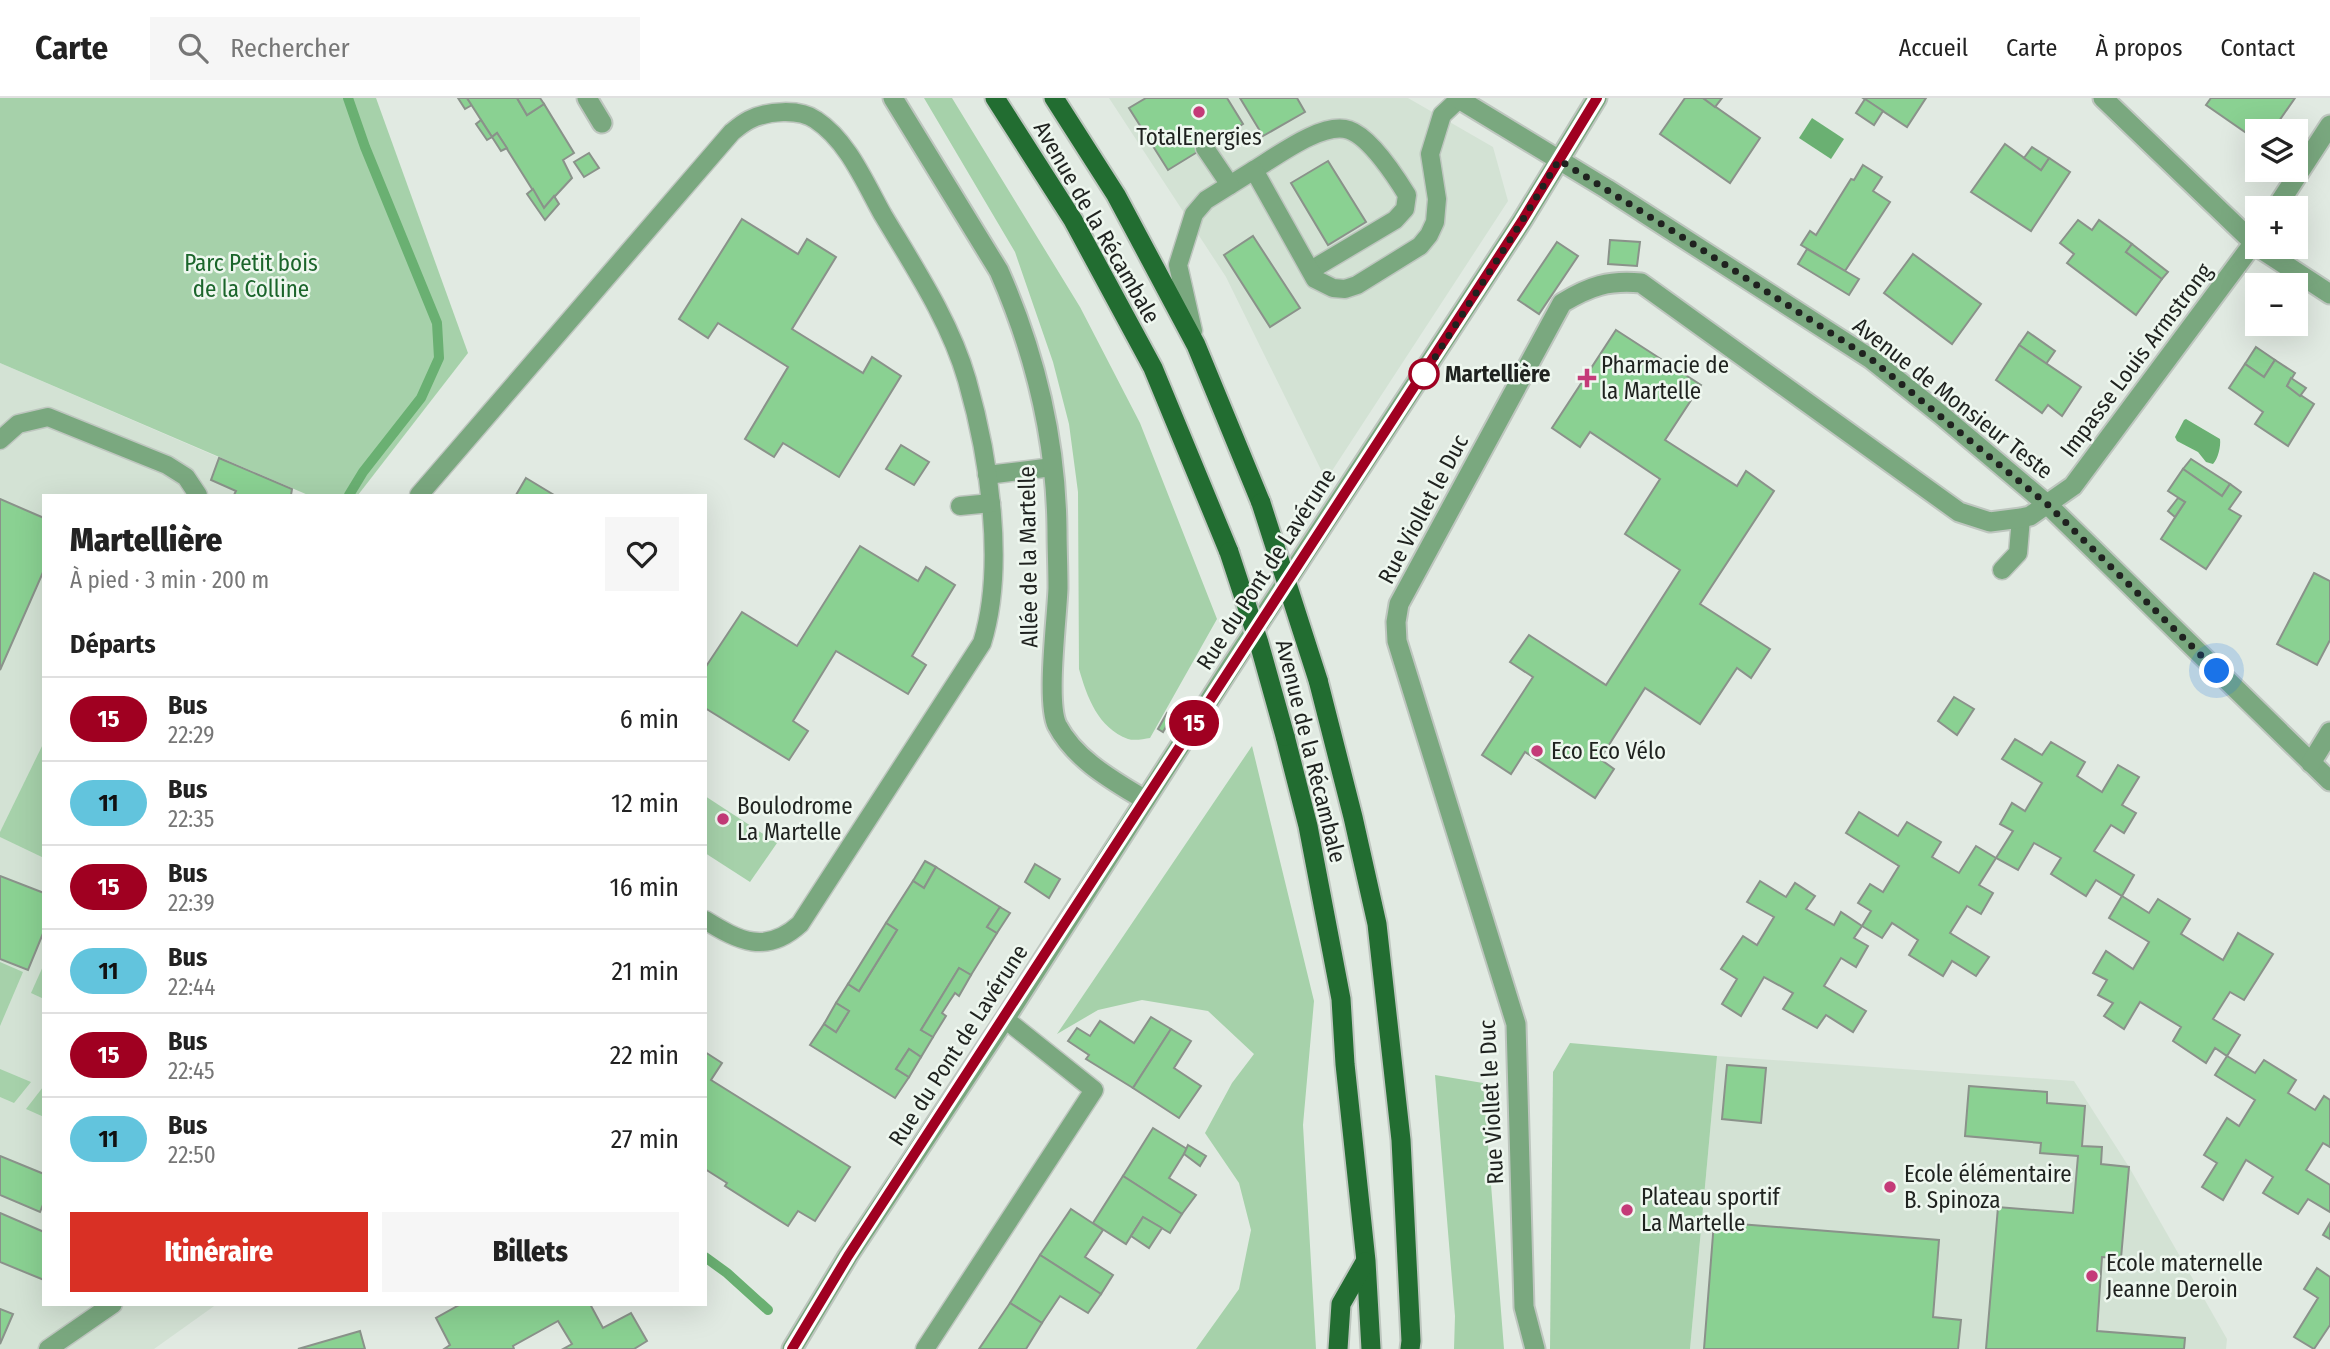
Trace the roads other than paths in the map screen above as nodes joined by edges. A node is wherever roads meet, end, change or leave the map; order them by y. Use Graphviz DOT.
graph roads {
  1 [pos="587,98"];
  2 [pos="893,98"];
  3 [pos="995,98"];
  4 [pos="1054,98"];
  5 [pos="1597,98"];
  6 [pos="2103,98"];
  7 [pos="1458,99"];
  8 [pos="601,122"];
  9 [pos="2330,125"];
  10 [pos="1205,148"];
  11 [pos="1559,160"];
  12 [pos="1254,170"];
  13 [pos="1230,184"];
  14 [pos="2284,196"];
  15 [pos="2245,233"];
  16 [pos="2245,258"];
  17 [pos="2279,259"];
  18 [pos="1311,270"];
  19 [pos="2330,294"];
  20 [pos="1196,345"];
  21 [pos="0,440"];
  22 [pos="1053,467"];
  23 [pos="987,475"];
  24 [pos="197,494"];
  25 [pos="420,494"];
  26 [pos="991,503"];
  27 [pos="2048,505"];
  28 [pos="960,506"];
  29 [pos="2021,518"];
  30 [pos="2002,570"];
  31 [pos="2330,732"];
  32 [pos="2311,763"];
  33 [pos="2330,781"];
  34 [pos="1145,800"];
  35 [pos="707,921"];
  36 [pos="1005,1019"];
  37 [pos="1366,1261"];
  38 [pos="110,1306"];
  39 [pos="1413,1347"];
  40 [pos="48,1349"];
  41 [pos="792,1349"];
  42 [pos="925,1349"];
  43 [pos="1338,1349"];
  44 [pos="1371,1349"];
  45 [pos="1535,1349"];
  1 -- 8 [label="street"];
  2 -- 22 [label="street, Allée de la Martelle"];
  3 -- 37 [label="main road, Avenue de la Récambale, bridge"];
  4 -- 20 [label="main road, Avenue de la Récambale"];
  5 -- 11 [label="street, Rue du Pont de Lavérune"];
  6 -- 15 [label="street"];
  7 -- 11 [label="street, Avenue de Monsieur Teste"];
  7 -- 18 [label="lane"];
  9 -- 14 [label="street"];
  10 -- 13 [label="lane"];
  11 -- 27 [label="street, Avenue de Monsieur Teste"];
  11 -- 34 [label="street, Rue du Pont de Lavérune"];
  12 -- 13 [label="lane"];
  12 -- 18 [label="lane"];
  12 -- 18 [label="lane"];
  13 -- 20 [label="lane"];
  16 -- 27 [label="street, Impasse Louis Armstrong"];
  17 -- 19 [label="street"];
  20 -- 39 [label="main road, Avenue de la Récambale, bridge"];
  21 -- 24 [label="lane"];
  22 -- 23 [label="lane"];
  22 -- 34 [label="street, Allée de la Martelle"];
  23 -- 25 [label="lane"];
  23 -- 26 [label="lane"];
  26 -- 28 [label="lane"];
  26 -- 35 [label="lane"];
  27 -- 29 [label="street, Rue Viollet le Duc"];
  27 -- 32 [label="street, Avenue de Monsieur Teste"];
  29 -- 30 [label="lane"];
  29 -- 45 [label="street, Rue Viollet le Duc"];
  31 -- 32 [label="street"];
  32 -- 33 [label="street, Avenue de Monsieur Teste"];
  34 -- 36 [label="street, Rue du Pont de Lavérune"];
  36 -- 41 [label="street, Rue du Pont de Lavérune"];
  36 -- 42 [label="lane"];
  37 -- 43 [label="main road"];
  37 -- 44 [label="main road, Avenue de la Récambale"];
  38 -- 40 [label="lane"];
}
